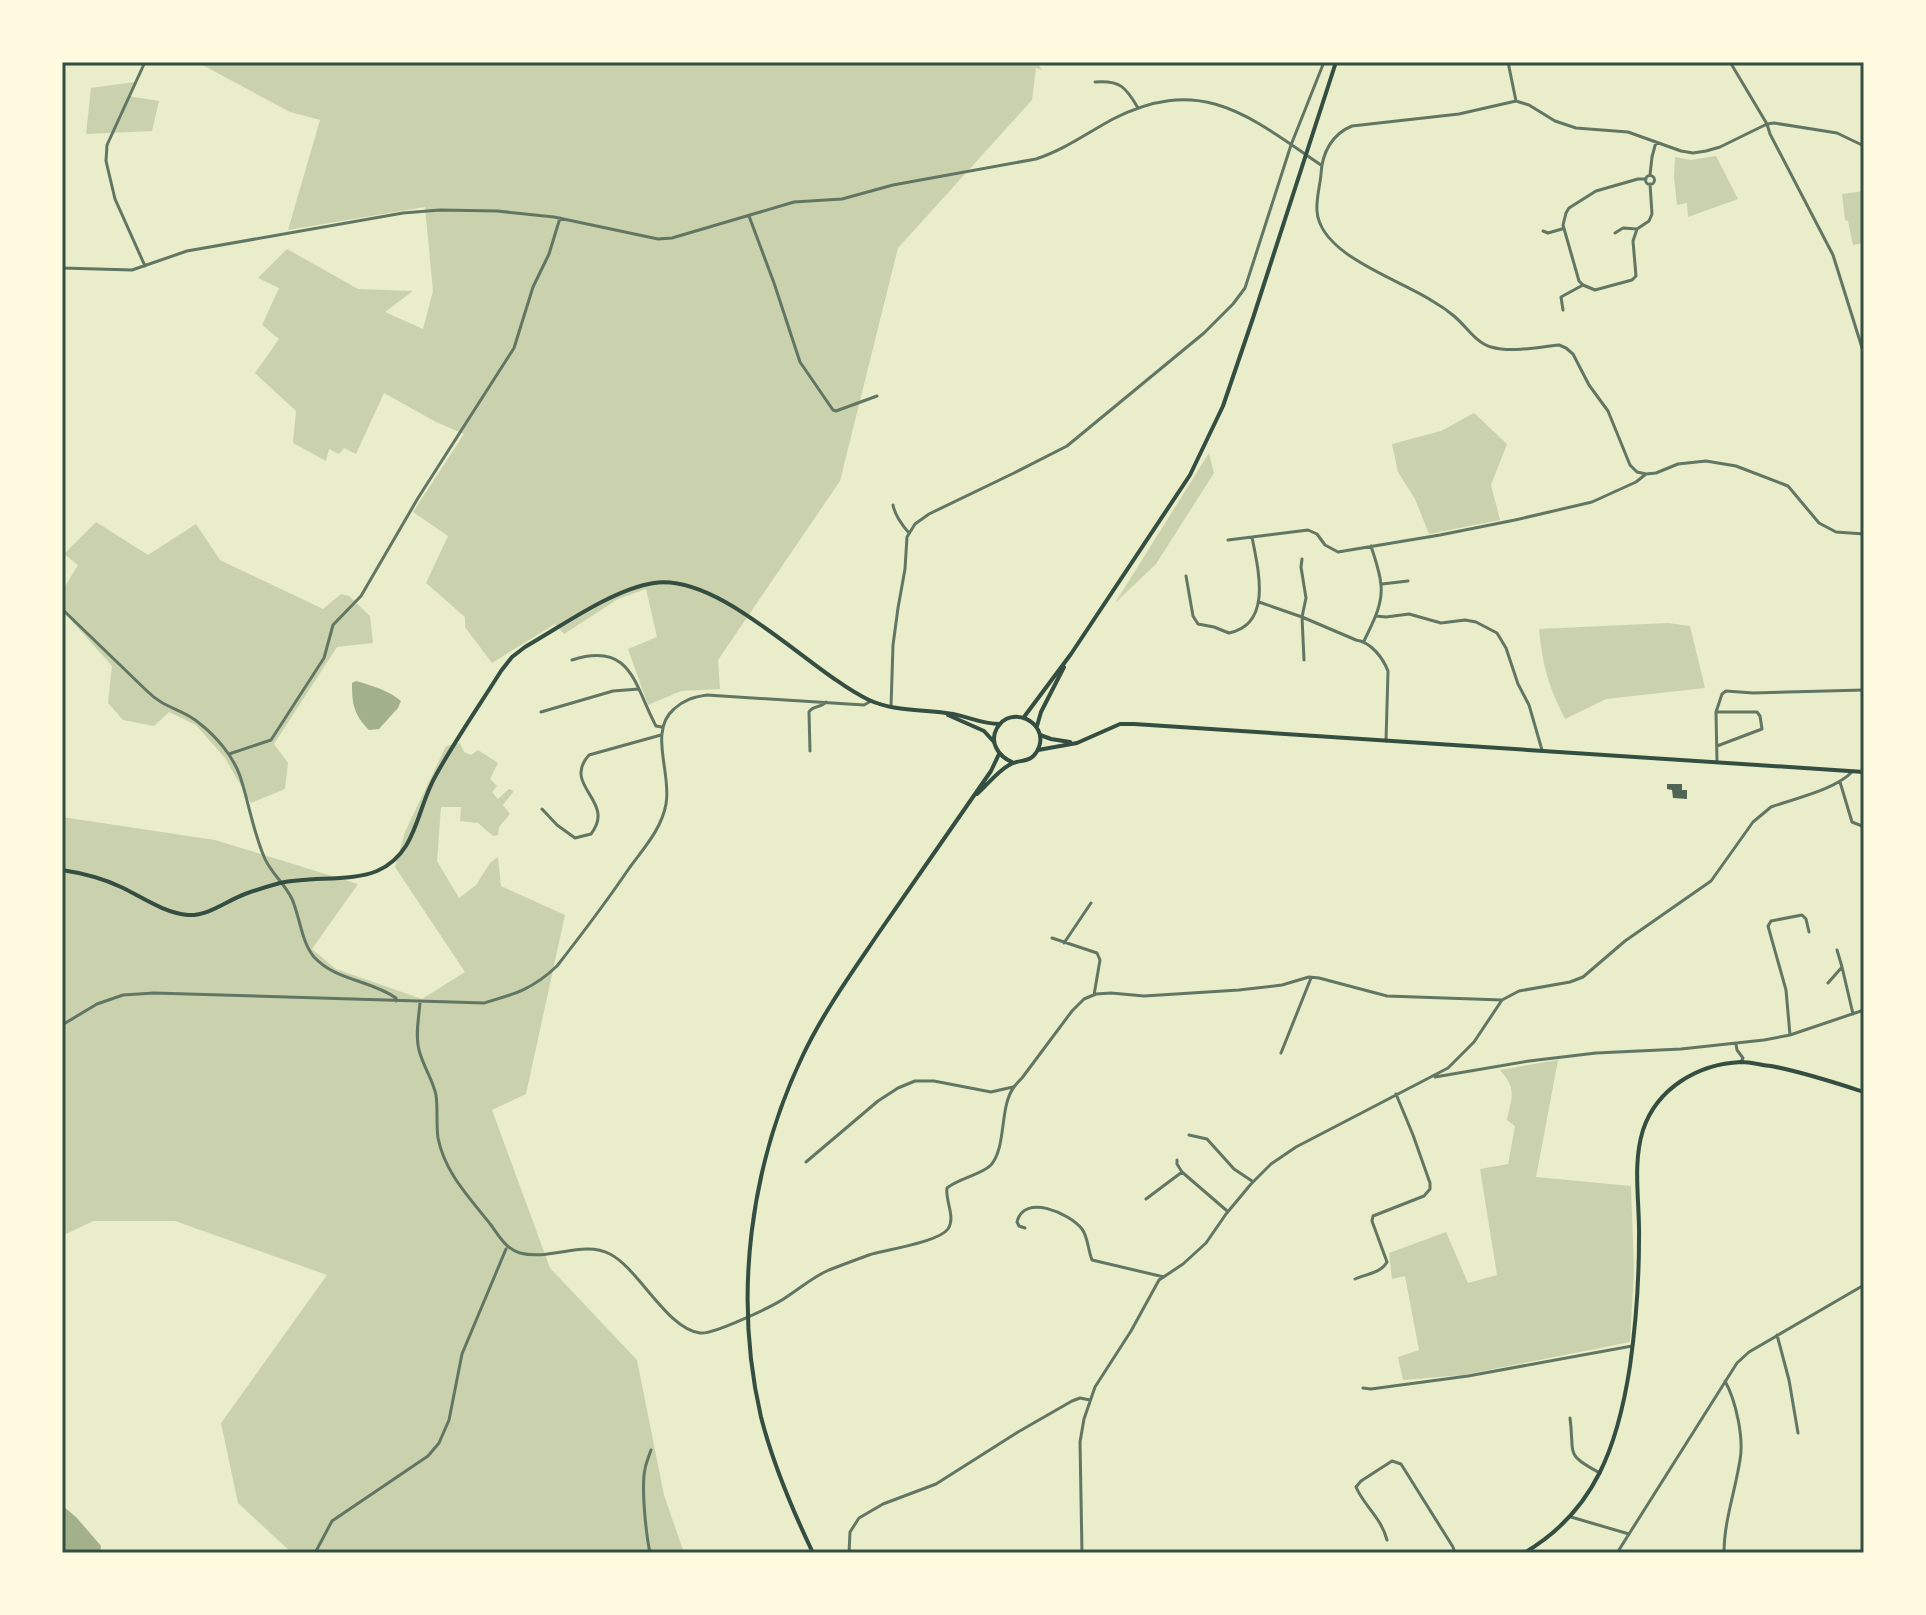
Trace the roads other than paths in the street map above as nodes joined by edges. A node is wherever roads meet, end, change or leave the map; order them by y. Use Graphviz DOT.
graph roads {
  1 [pos="145,62"];
  2 [pos="1324,62"];
  3 [pos="1336,62"];
  4 [pos="1508,62"];
  5 [pos="1730,62"];
  6 [pos="1095,82"];
  7 [pos="1516,101"];
  8 [pos="1138,108"];
  9 [pos="1767,124"];
  10 [pos="1656,142"];
  11 [pos="1291,145"];
  12 [pos="1864,146"];
  13 [pos="1321,165"];
  14 [pos="1650,175"];
  15 [pos="1646,179"];
  16 [pos="1650,184"];
  17 [pos="749,216"];
  18 [pos="560,218"];
  19 [pos="1564,228"];
  20 [pos="1637,229"];
  21 [pos="1543,231"];
  22 [pos="1615,233"];
  23 [pos="145,266"];
  24 [pos="62,268"];
  25 [pos="1583,285"];
  26 [pos="1563,310"];
  27 [pos="1864,354"];
  28 [pos="877,396"];
  29 [pos="1646,474"];
  30 [pos="893,505"];
  31 [pos="909,533"];
  32 [pos="1864,534"];
  33 [pos="1252,537"];
  34 [pos="1228,540"];
  35 [pos="1371,546"];
  36 [pos="1302,559"];
  37 [pos="1186,576"];
  38 [pos="1408,581"];
  39 [pos="1382,584"];
  40 [pos="1259,602"];
  41 [pos="62,609"];
  42 [pos="1376,616"];
  43 [pos="1302,617"];
  44 [pos="1314,622"];
  45 [pos="1303,631"];
  46 [pos="1364,641"];
  47 [pos="1071,654"];
  48 [pos="572,660"];
  49 [pos="1304,660"];
  50 [pos="639,689"];
  51 [pos="1864,690"];
  52 [pos="871,701"];
  53 [pos="826,702"];
  54 [pos="891,707"];
  55 [pos="541,712"];
  56 [pos="939,712"];
  57 [pos="1716,712"];
  58 [pos="1024,717"];
  59 [pos="1000,724"];
  60 [pos="1037,726"];
  61 [pos="662,727"];
  62 [pos="661,735"];
  63 [pos="1040,735"];
  64 [pos="1386,741"];
  65 [pos="994,742"];
  66 [pos="1077,743"];
  67 [pos="1717,746"];
  68 [pos="1038,750"];
  69 [pos="1542,750"];
  70 [pos="810,751"];
  71 [pos="229,754"];
  72 [pos="999,754"];
  73 [pos="1012,762"];
  74 [pos="1717,762"];
  75 [pos="1853,771"];
  76 [pos="1864,772"];
  77 [pos="1839,781"];
  78 [pos="971,801"];
  79 [pos="542,809"];
  80 [pos="1862,826"];
  81 [pos="62,870"];
  82 [pos="282,883"];
  83 [pos="1091,903"];
  84 [pos="1809,932"];
  85 [pos="1052,938"];
  86 [pos="1064,943"];
  87 [pos="1837,950"];
  88 [pos="1842,967"];
  89 [pos="1312,977"];
  90 [pos="1828,983"];
  91 [pos="1094,995"];
  92 [pos="1502,1000"];
  93 [pos="396,1001"];
  94 [pos="420,1002"];
  95 [pos="1864,1010"];
  96 [pos="1853,1014"];
  97 [pos="62,1025"];
  98 [pos="1790,1035"];
  99 [pos="1736,1044"];
  100 [pos="1281,1053"];
  101 [pos="1741,1062"];
  102 [pos="1431,1078"];
  103 [pos="1013,1087"];
  104 [pos="1864,1092"];
  105 [pos="1396,1094"];
  106 [pos="1189,1135"];
  107 [pos="1177,1160"];
  108 [pos="806,1162"];
  109 [pos="1182,1172"];
  110 [pos="1253,1182"];
  111 [pos="1146,1199"];
  112 [pos="1227,1212"];
  113 [pos="1025,1228"];
  114 [pos="507,1247"];
  115 [pos="1164,1277"];
  116 [pos="1355,1279"];
  117 [pos="1864,1285"];
  118 [pos="1777,1335"];
  119 [pos="1632,1346"];
  120 [pos="1725,1381"];
  121 [pos="1363,1388"];
  122 [pos="1090,1400"];
  123 [pos="1570,1418"];
  124 [pos="1798,1433"];
  125 [pos="651,1450"];
  126 [pos="1600,1473"];
  127 [pos="1570,1517"];
  128 [pos="1629,1534"];
  129 [pos="1387,1540"];
  130 [pos="315,1553"];
  131 [pos="650,1553"];
  132 [pos="813,1553"];
  133 [pos="849,1553"];
  134 [pos="1082,1553"];
  135 [pos="1455,1553"];
  136 [pos="1524,1553"];
  137 [pos="1617,1553"];
  138 [pos="1724,1553"];
  1 -- 23 [label="street"];
  2 -- 11 [label="street"];
  3 -- 47 [label="main road"];
  4 -- 7 [label="street"];
  5 -- 9 [label="street"];
  6 -- 8 [label="street"];
  7 -- 10 [label="street"];
  7 -- 13 [label="street"];
  8 -- 11 [label="street"];
  8 -- 17 [label="street"];
  9 -- 10 [label="street"];
  9 -- 12 [label="street"];
  9 -- 27 [label="street"];
  10 -- 14 [label="street"];
  11 -- 13 [label="street"];
  11 -- 31 [label="street"];
  13 -- 29 [label="street"];
  14 -- 15 [label="street"];
  14 -- 16 [label="street"];
  15 -- 16 [label="street"];
  15 -- 19 [label="street"];
  16 -- 20 [label="street"];
  17 -- 18 [label="street"];
  17 -- 28 [label="street"];
  18 -- 23 [label="street"];
  18 -- 71 [label="street"];
  19 -- 21 [label="street"];
  19 -- 25 [label="street"];
  20 -- 22 [label="street"];
  20 -- 25 [label="street"];
  23 -- 24 [label="street"];
  25 -- 26 [label="street"];
  29 -- 32 [label="street"];
  29 -- 35 [label="street"];
  30 -- 31 [label="street"];
  31 -- 54 [label="street"];
  33 -- 34 [label="street"];
  33 -- 35 [label="street"];
  33 -- 40 [label="street"];
  35 -- 39 [label="street"];
  36 -- 43 [label="street"];
  37 -- 40 [label="street"];
  38 -- 39 [label="street"];
  39 -- 42 [label="street"];
  40 -- 43 [label="street"];
  41 -- 71 [label="street"];
  42 -- 46 [label="street"];
  42 -- 69 [label="street"];
  43 -- 44 [label="street"];
  43 -- 45 [label="street"];
  44 -- 45 [label="street"];
  44 -- 46 [label="street"];
  45 -- 49 [label="street"];
  46 -- 64 [label="street"];
  47 -- 58 [label="main road"];
  47 -- 60 [label="main road"];
  48 -- 50 [label="street"];
  50 -- 55 [label="street"];
  50 -- 61 [label="street"];
  51 -- 57 [label="street"];
  52 -- 53 [label="street"];
  52 -- 54 [label="main road"];
  52 -- 82 [label="main road"];
  53 -- 61 [label="street"];
  53 -- 70 [label="street"];
  54 -- 56 [label="main road"];
  56 -- 59 [label="main road"];
  56 -- 65 [label="main road"];
  57 -- 67 [label="street"];
  57 -- 67 [label="street"];
  58 -- 59 [label="main road"];
  58 -- 60 [label="main road"];
  59 -- 65 [label="main road"];
  60 -- 63 [label="main road"];
  61 -- 62 [label="street"];
  62 -- 79 [label="street"];
  62 -- 94 [label="street"];
  63 -- 66 [label="main road"];
  63 -- 68 [label="main road"];
  64 -- 66 [label="main road"];
  64 -- 69 [label="main road"];
  65 -- 72 [label="main road"];
  66 -- 68 [label="main road"];
  67 -- 74 [label="street"];
  68 -- 73 [label="main road"];
  69 -- 74 [label="main road"];
  71 -- 82 [label="street"];
  72 -- 73 [label="main road"];
  72 -- 78 [label="main road"];
  73 -- 78 [label="main road"];
  74 -- 75 [label="main road"];
  75 -- 76 [label="main road"];
  75 -- 77 [label="street"];
  77 -- 80 [label="street"];
  77 -- 92 [label="street"];
  78 -- 132 [label="main road"];
  81 -- 82 [label="main road"];
  82 -- 93 [label="street"];
  83 -- 86 [label="street"];
  84 -- 98 [label="street"];
  85 -- 86 [label="street"];
  86 -- 91 [label="street"];
  87 -- 88 [label="street"];
  88 -- 90 [label="street"];
  88 -- 96 [label="street"];
  89 -- 91 [label="street"];
  89 -- 92 [label="street"];
  89 -- 100 [label="street"];
  91 -- 103 [label="street"];
  92 -- 102 [label="street"];
  93 -- 94 [label="street"];
  93 -- 97 [label="street"];
  94 -- 114 [label="street"];
  95 -- 96 [label="street"];
  96 -- 98 [label="street"];
  98 -- 99 [label="street"];
  99 -- 101 [label="street"];
  99 -- 102 [label="street"];
  101 -- 104 [label="main road"];
  101 -- 119 [label="main road"];
  102 -- 105 [label="street"];
  103 -- 108 [label="street"];
  103 -- 114 [label="street"];
  105 -- 110 [label="street"];
  105 -- 116 [label="street"];
  106 -- 110 [label="street"];
  107 -- 109 [label="street"];
  109 -- 111 [label="street"];
  109 -- 112 [label="street"];
  110 -- 112 [label="street"];
  112 -- 115 [label="street"];
  113 -- 115 [label="street"];
  114 -- 130 [label="street"];
  115 -- 122 [label="street"];
  117 -- 118 [label="street"];
  118 -- 120 [label="street"];
  118 -- 124 [label="street"];
  119 -- 121 [label="street"];
  119 -- 126 [label="main road"];
  120 -- 128 [label="street"];
  120 -- 138 [label="street"];
  122 -- 133 [label="street"];
  122 -- 134 [label="street"];
  123 -- 126 [label="street"];
  125 -- 131 [label="street"];
  126 -- 127 [label="main road"];
  127 -- 128 [label="street"];
  127 -- 136 [label="main road"];
  128 -- 137 [label="street"];
  129 -- 135 [label="street"];
}
